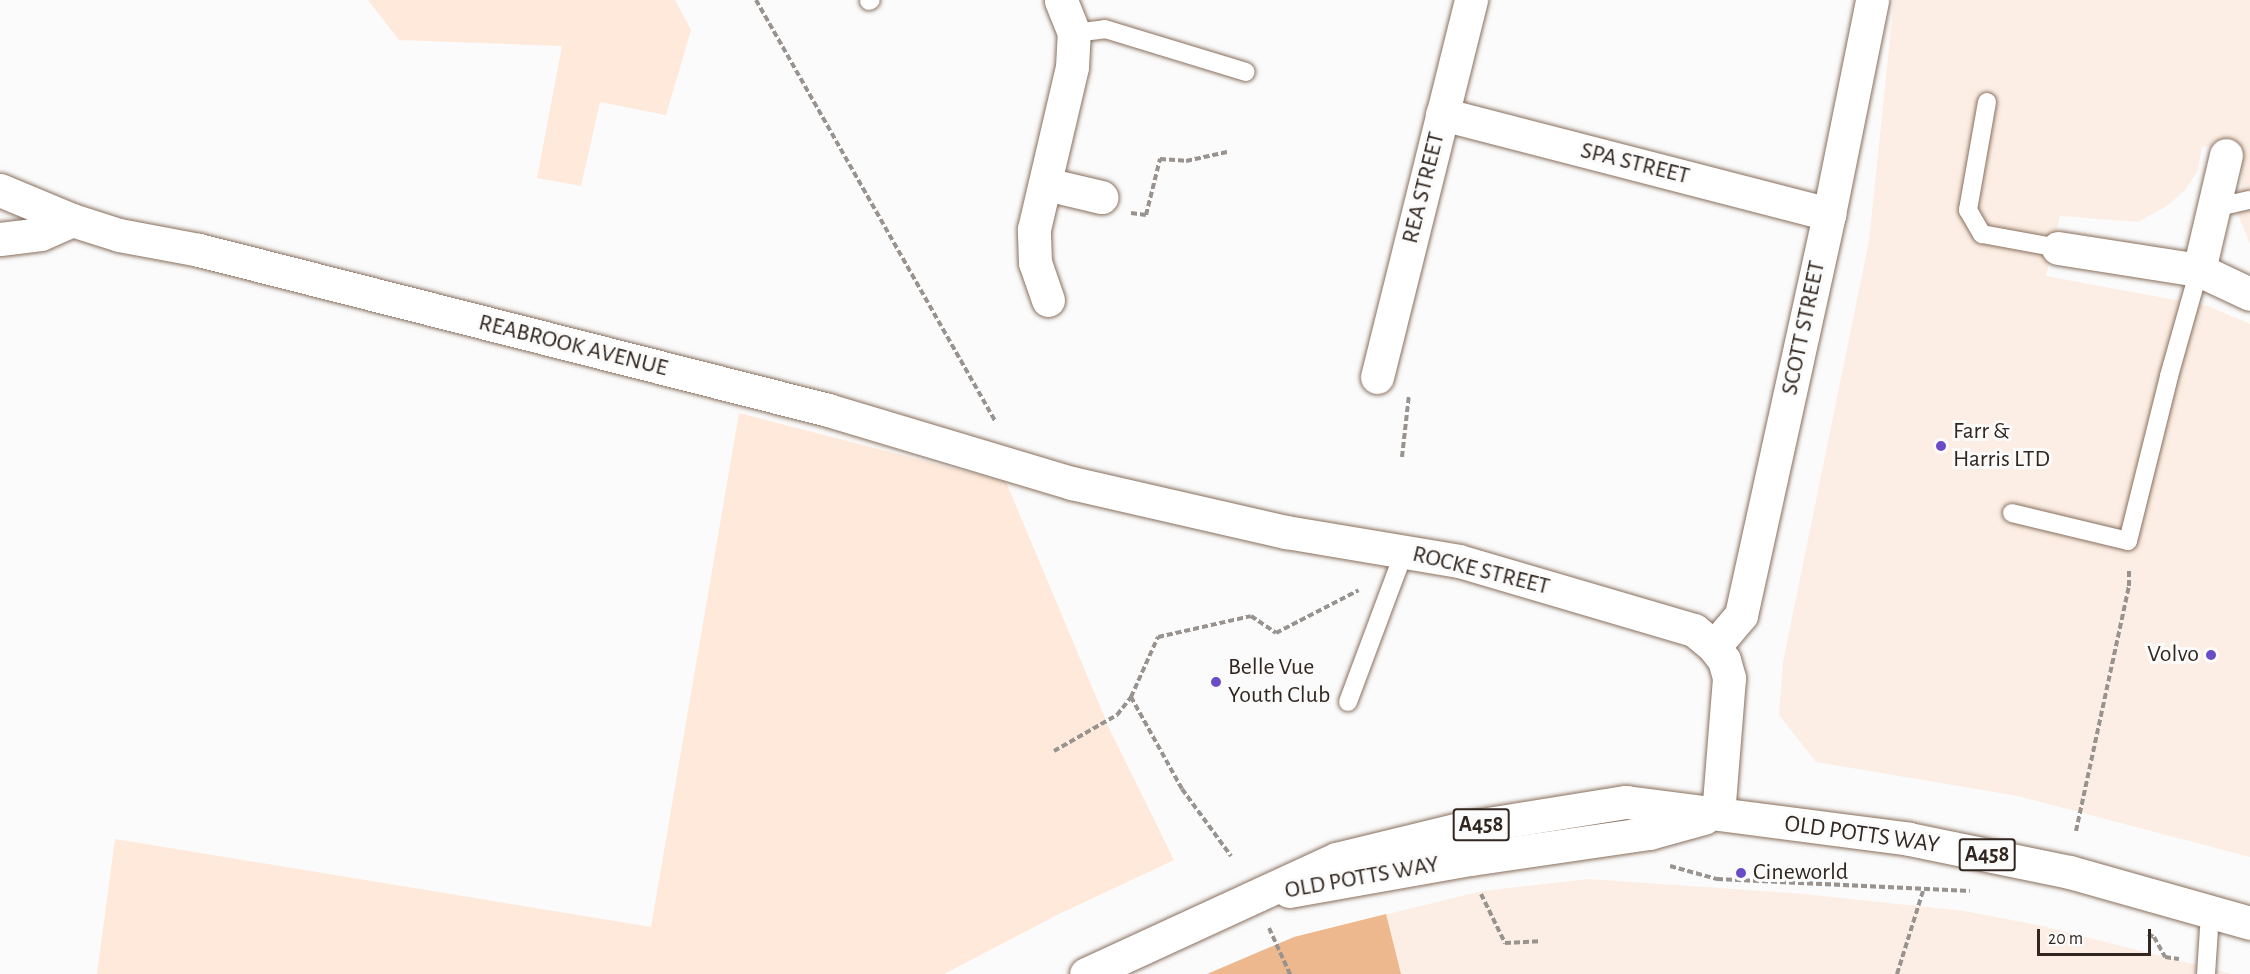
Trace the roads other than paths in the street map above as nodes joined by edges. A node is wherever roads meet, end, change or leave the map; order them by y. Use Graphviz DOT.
graph roads {
  1 [pos="1061,0"];
  2 [pos="1471,0"];
  3 [pos="1872,0"];
  4 [pos="1074,33"];
  5 [pos="1246,72"];
  6 [pos="1987,102"];
  7 [pos="1442,114"];
  8 [pos="2226,155"];
  9 [pos="1046,184"];
  10 [pos="0,190"];
  11 [pos="1101,197"];
  12 [pos="2250,200"];
  13 [pos="2214,208"];
  14 [pos="1829,214"];
  15 [pos="72,220"];
  16 [pos="0,239"];
  17 [pos="2058,248"];
  18 [pos="2199,270"];
  19 [pos="2250,294"];
  20 [pos="1048,300"];
  21 [pos="1377,377"];
  22 [pos="1072,483"];
  23 [pos="2012,513"];
  24 [pos="1401,561"];
  25 [pos="1714,647"];
  26 [pos="1348,702"];
  27 [pos="1718,814"];
  28 [pos="2210,913"];
  29 [pos="2250,923"];
  30 [pos="1086,974"];
  31 [pos="2206,974"];
  1 -- 4 [label="street"];
  2 -- 7 [label="street, REA STREET"];
  3 -- 14 [label="street, SCOTT STREET"];
  4 -- 5 [label="lane"];
  4 -- 9 [label="street"];
  6 -- 17 [label="lane"];
  7 -- 14 [label="street, SPA STREET"];
  7 -- 21 [label="street, REA STREET"];
  8 -- 13 [label="street"];
  9 -- 11 [label="street"];
  9 -- 20 [label="street"];
  10 -- 15 [label="street, REABROOK AVENUE"];
  12 -- 13 [label="lane"];
  13 -- 18 [label="street"];
  14 -- 25 [label="street, SCOTT STREET"];
  15 -- 16 [label="street"];
  15 -- 22 [label="street, REABROOK AVENUE"];
  17 -- 18 [label="street"];
  18 -- 19 [label="street"];
  18 -- 23 [label="lane"];
  22 -- 24 [label="street, ROCKE STREET"];
  24 -- 25 [label="street, ROCKE STREET"];
  24 -- 26 [label="lane"];
  25 -- 27 [label="street, ROCKE STREET"];
  27 -- 28 [label="street, OLD POTTS WAY / A458"];
  27 -- 30 [label="street, OLD POTTS WAY / A458"];
  28 -- 29 [label="street, OLD POTTS WAY / A458"];
  28 -- 31 [label="lane"];
}
